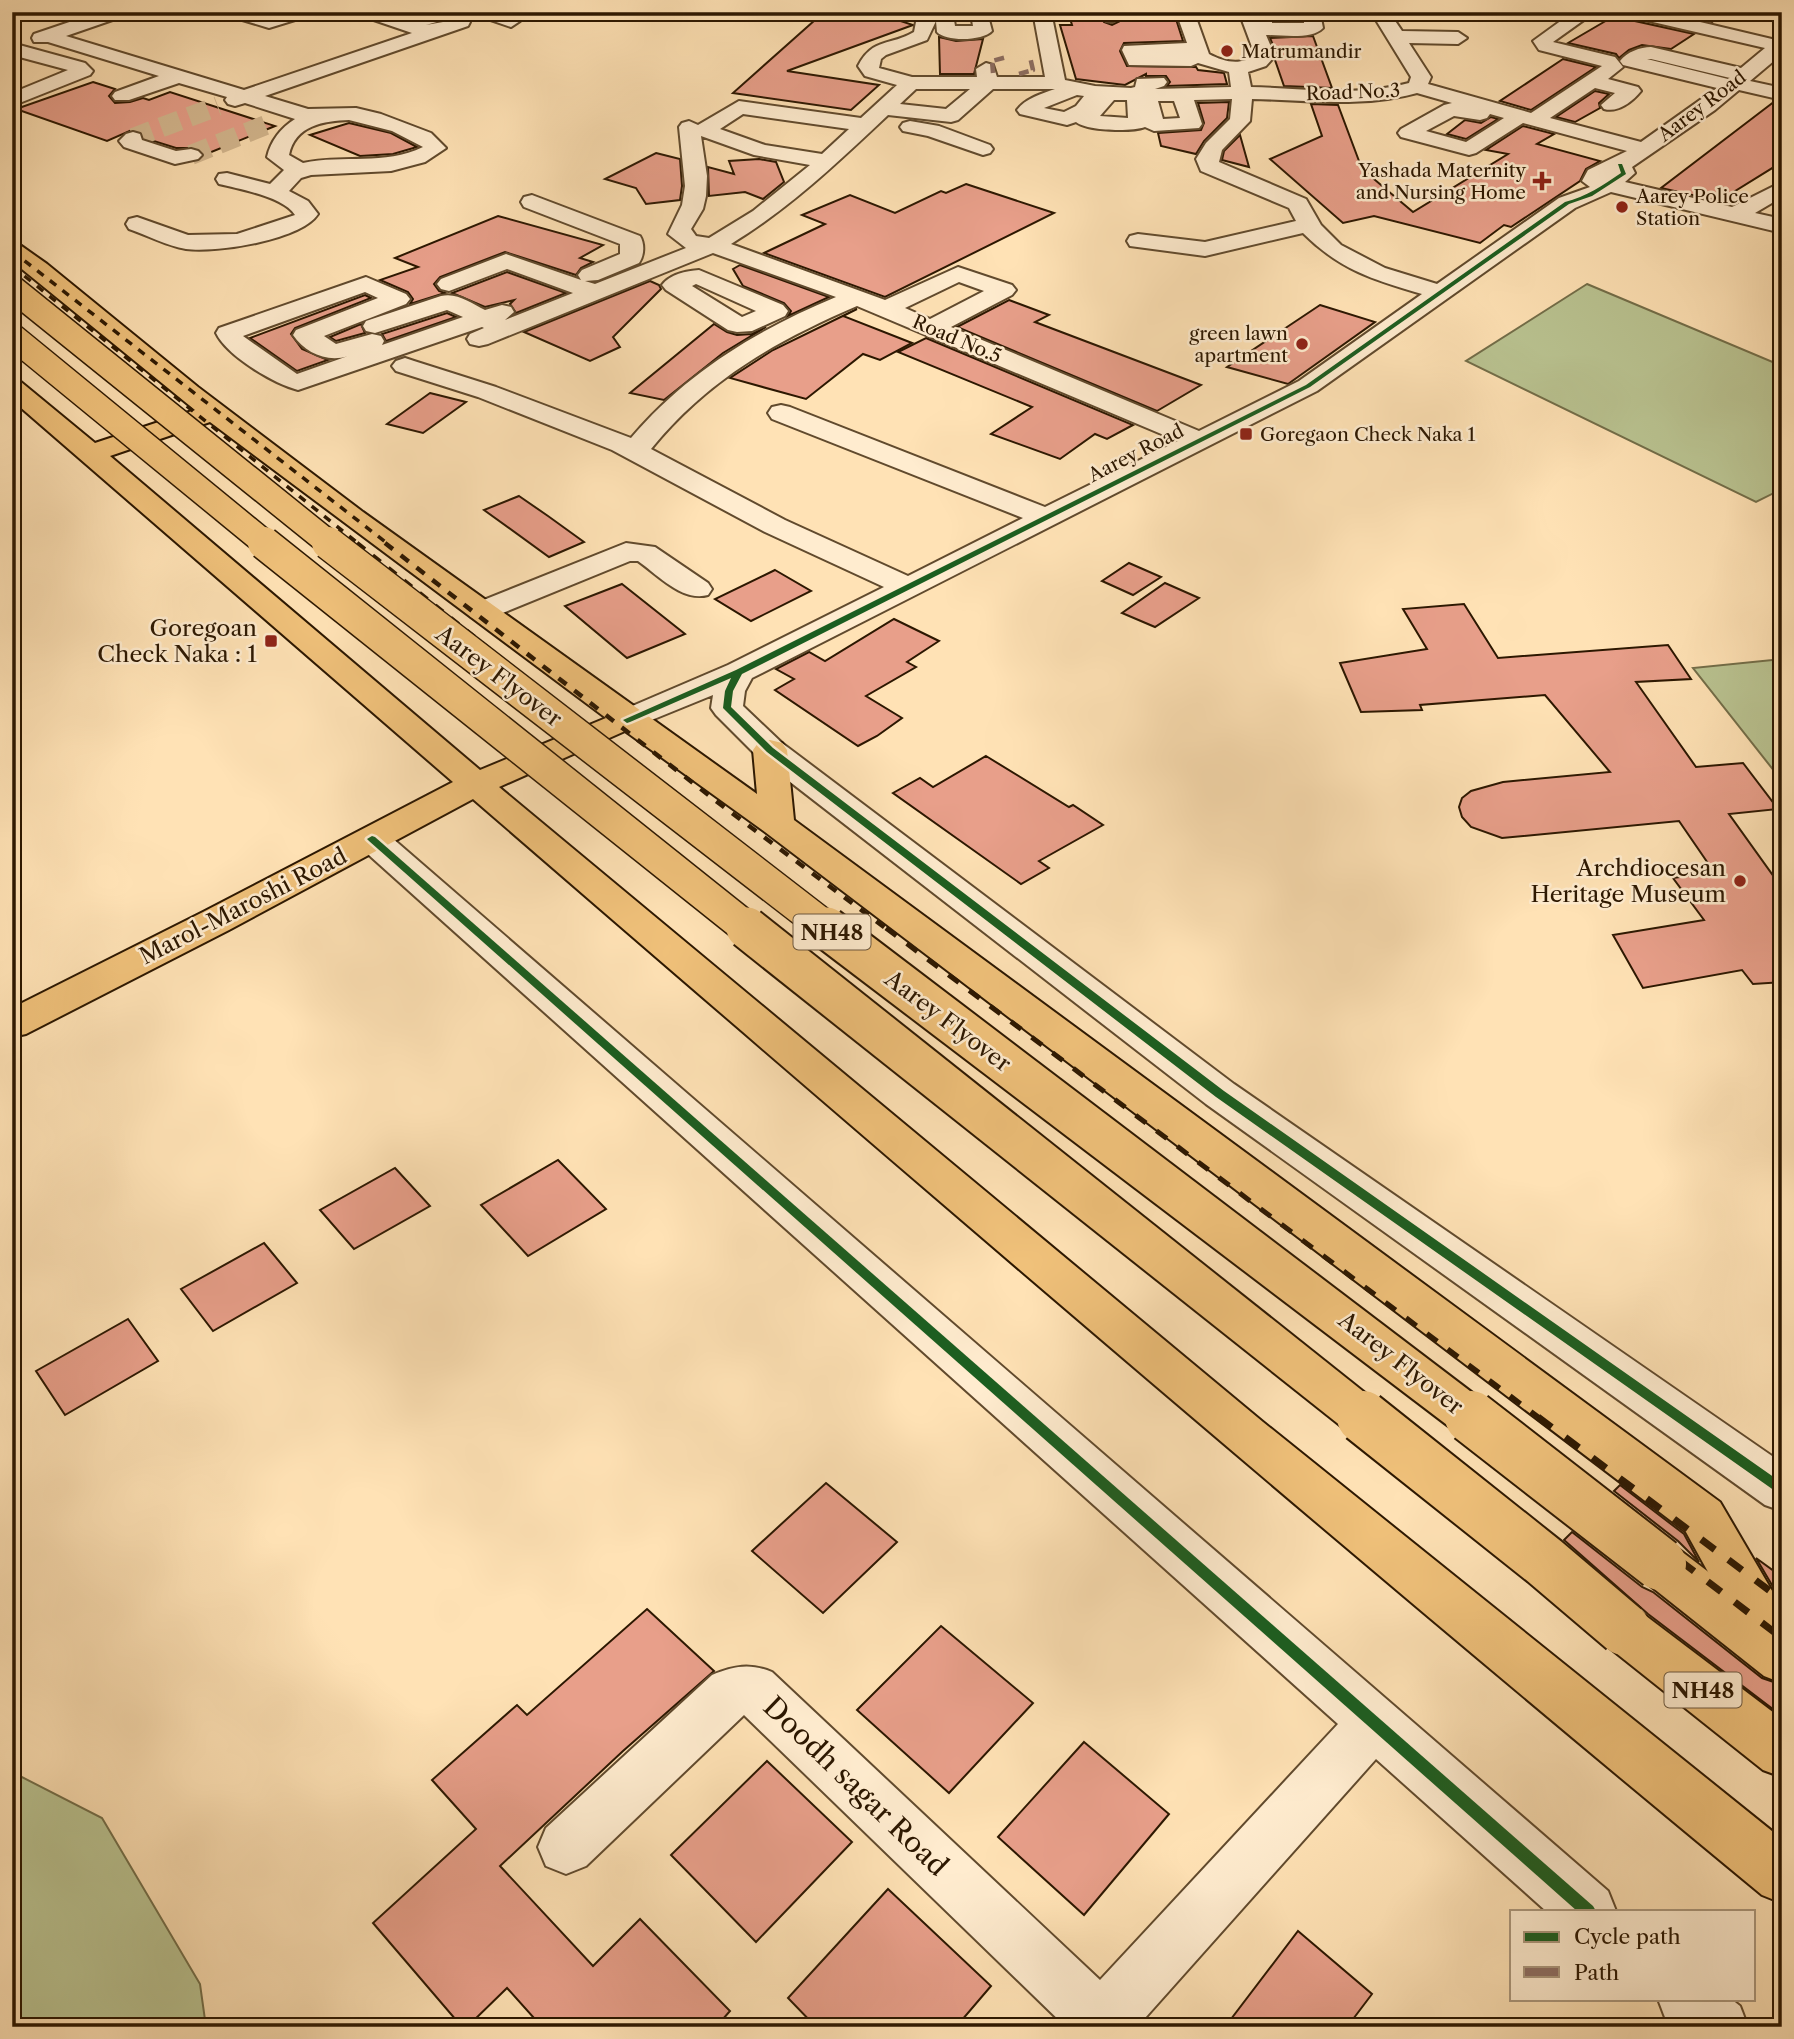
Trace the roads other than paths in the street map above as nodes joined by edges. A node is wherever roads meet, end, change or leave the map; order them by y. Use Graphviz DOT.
graph roads {
  1 [pos="235,12"];
  2 [pos="302,12"];
  3 [pos="368,12"];
  4 [pos="485,12"];
  5 [pos="990,12"];
  6 [pos="1004,12"];
  7 [pos="1185,12"];
  8 [pos="1380,12"];
  9 [pos="1586,12"];
  10 [pos="1633,12"];
  11 [pos="126,14"];
  12 [pos="1038,14"];
  13 [pos="1667,15"];
  14 [pos="1063,18"];
  15 [pos="511,21"];
  16 [pos="933,21"];
  17 [pos="407,25"];
  18 [pos="76,26"];
  19 [pos="1636,32"];
  20 [pos="432,33"];
  21 [pos="1260,33"];
  22 [pos="106,35"];
  23 [pos="48,36"];
  24 [pos="1396,37"];
  25 [pos="1458,38"];
  26 [pos="1134,41"];
  27 [pos="1191,47"];
  28 [pos="1312,47"];
  29 [pos="1779,47"];
  30 [pos="12,49"];
  31 [pos="969,60"];
  32 [pos="139,65"];
  33 [pos="1229,68"];
  34 [pos="176,77"];
  35 [pos="998,77"];
  36 [pos="1351,77"];
  37 [pos="930,79"];
  38 [pos="1411,81"];
  39 [pos="1593,81"];
  40 [pos="1737,81"];
  41 [pos="118,83"];
  42 [pos="80,84"];
  43 [pos="1120,89"];
  44 [pos="1373,92"];
  45 [pos="1242,93"];
  46 [pos="1782,94"];
  47 [pos="241,97"];
  48 [pos="12,100"];
  49 [pos="1484,102"];
  50 [pos="1611,105"];
  51 [pos="218,106"];
  52 [pos="1533,110"];
  53 [pos="303,115"];
  54 [pos="880,116"];
  55 [pos="271,123"];
  56 [pos="689,127"];
  57 [pos="133,138"];
  58 [pos="983,149"];
  59 [pos="1645,149"];
  60 [pos="191,155"];
  61 [pos="826,161"];
  62 [pos="301,170"];
  63 [pos="1606,177"];
  64 [pos="227,179"];
  65 [pos="1782,188"];
  66 [pos="276,193"];
  67 [pos="532,202"];
  68 [pos="1738,213"];
  69 [pos="137,224"];
  70 [pos="1310,225"];
  71 [pos="1782,226"];
  72 [pos="1138,241"];
  73 [pos="713,245"];
  74 [pos="12,250"];
  75 [pos="631,258"];
  76 [pos="659,267"];
  77 [pos="584,283"];
  78 [pos="449,284"];
  79 [pos="12,288"];
  80 [pos="1439,292"];
  81 [pos="530,297"];
  82 [pos="857,297"];
  83 [pos="890,306"];
  84 [pos="497,320"];
  85 [pos="796,325"];
  86 [pos="937,325"];
  87 [pos="12,336"];
  88 [pos="378,346"];
  89 [pos="12,387"];
  90 [pos="339,391"];
  91 [pos="214,412"];
  92 [pos="781,413"];
  93 [pos="1198,440"];
  94 [pos="635,451"];
  95 [pos="91,453"];
  96 [pos="1047,518"];
  97 [pos="906,586"];
  98 [pos="697,589"];
  99 [pos="482,611"];
  100 [pos="739,672"];
  101 [pos="627,720"];
  102 [pos="770,750"];
  103 [pos="476,784"];
  104 [pos="777,824"];
  105 [pos="372,839"];
  106 [pos="12,1024"];
  107 [pos="1782,1490"];
  108 [pos="1782,1657"];
  109 [pos="1374,1723"];
  110 [pos="1782,1752"];
  111 [pos="566,1847"];
  112 [pos="1782,1875"];
  113 [pos="1587,1910"];
  114 [pos="1688,2000"];
  115 [pos="1105,2024"];
  116 [pos="1719,2027"];
  1 -- 2 [label="street"];
  3 -- 17 [label="street"];
  4 -- 15 [label="street"];
  5 -- 6 [label="street"];
  7 -- 27 [label="street"];
  8 -- 24 [label="street, Road No.3"];
  9 -- 39 [label="street"];
  10 -- 13 [label="street"];
  11 -- 18 [label="street"];
  12 -- 14 [label="street"];
  12 -- 43 [label="street"];
  13 -- 19 [label="street"];
  13 -- 29 [label="street"];
  16 -- 37 [label="street"];
  17 -- 20 [label="street"];
  17 -- 20 [label="street"];
  18 -- 22 [label="street"];
  18 -- 23 [label="street"];
  20 -- 47 [label="street"];
  21 -- 28 [label="street"];
  21 -- 33 [label="street"];
  23 -- 30 [label="street"];
  23 -- 32 [label="street"];
  24 -- 25 [label="street"];
  24 -- 38 [label="street, Road No.3"];
  26 -- 27 [label="street"];
  27 -- 33 [label="street"];
  29 -- 40 [label="street, Aarey Road"];
  30 -- 48 [label="street"];
  31 -- 35 [label="street"];
  32 -- 34 [label="street"];
  32 -- 41 [label="street"];
  33 -- 43 [label="street"];
  33 -- 45 [label="street"];
  34 -- 41 [label="street"];
  34 -- 47 [label="street"];
  35 -- 37 [label="street"];
  35 -- 43 [label="street"];
  35 -- 54 [label="street"];
  36 -- 44 [label="street"];
  37 -- 54 [label="street"];
  38 -- 44 [label="street, Road No.3"];
  38 -- 49 [label="street, Road No.3"];
  39 -- 50 [label="street"];
  39 -- 52 [label="street"];
  40 -- 46 [label="street"];
  40 -- 59 [label="street, Aarey Road"];
  41 -- 42 [label="street"];
  43 -- 45 [label="street"];
  44 -- 45 [label="street, Road No.3"];
  45 -- 70 [label="street"];
  47 -- 51 [label="street"];
  47 -- 53 [label="street"];
  49 -- 52 [label="street"];
  49 -- 52 [label="street"];
  49 -- 52 [label="street"];
  52 -- 59 [label="street"];
  53 -- 55 [label="street"];
  53 -- 62 [label="street"];
  53 -- 62 [label="street"];
  54 -- 58 [label="street"];
  54 -- 61 [label="street"];
  54 -- 61 [label="street"];
  56 -- 73 [label="street, Road No.5"];
  57 -- 60 [label="street"];
  59 -- 63 [label="street, Aarey Road"];
  61 -- 73 [label="street"];
  62 -- 66 [label="street"];
  63 -- 68 [label="street"];
  63 -- 80 [label="street, Aarey Road"];
  64 -- 66 [label="street"];
  65 -- 68 [label="street"];
  66 -- 69 [label="street"];
  67 -- 75 [label="street"];
  68 -- 71 [label="street"];
  70 -- 72 [label="street"];
  70 -- 80 [label="street"];
  73 -- 76 [label="street"];
  73 -- 82 [label="street, Road No.5"];
  74 -- 91 [label="main road"];
  75 -- 76 [label="street"];
  75 -- 77 [label="street"];
  76 -- 77 [label="street"];
  76 -- 85 [label="street"];
  77 -- 78 [label="street"];
  77 -- 81 [label="street"];
  77 -- 84 [label="street"];
  79 -- 108 [label="main road, Aarey Flyover / NH48, bridge"];
  80 -- 93 [label="street, Aarey Road"];
  82 -- 83 [label="street, Road No.5"];
  82 -- 85 [label="street"];
  83 -- 86 [label="street, Road No.5"];
  83 -- 86 [label="street"];
  84 -- 88 [label="street"];
  84 -- 88 [label="street"];
  85 -- 94 [label="street"];
  86 -- 93 [label="street, Road No.5"];
  87 -- 110 [label="main road, Aarey Flyover / NH48, bridge"];
  88 -- 88 [label="street"];
  88 -- 90 [label="street"];
  88 -- 94 [label="street"];
  89 -- 95 [label="main road"];
  91 -- 95 [label="main road"];
  91 -- 99 [label="main road"];
  92 -- 96 [label="street"];
  93 -- 96 [label="street, Aarey Road"];
  94 -- 97 [label="street"];
  95 -- 103 [label="main road"];
  96 -- 97 [label="street, Aarey Road"];
  97 -- 100 [label="street, Aarey Road"];
  98 -- 99 [label="street"];
  99 -- 101 [label="main road"];
  100 -- 101 [label="street, Aarey Road"];
  100 -- 102 [label="street"];
  101 -- 103 [label="main road, Marol-Maroshi Road"];
  101 -- 104 [label="main road"];
  102 -- 104 [label="main road"];
  102 -- 107 [label="street"];
  103 -- 105 [label="main road, Marol-Maroshi Road"];
  103 -- 112 [label="main road"];
  104 -- 108 [label="main road"];
  105 -- 106 [label="main road, Marol-Maroshi Road"];
  105 -- 109 [label="street"];
  109 -- 113 [label="street"];
  109 -- 115 [label="street"];
  111 -- 115 [label="street, Doodh sagar Road"];
  114 -- 116 [label="street"];
}
